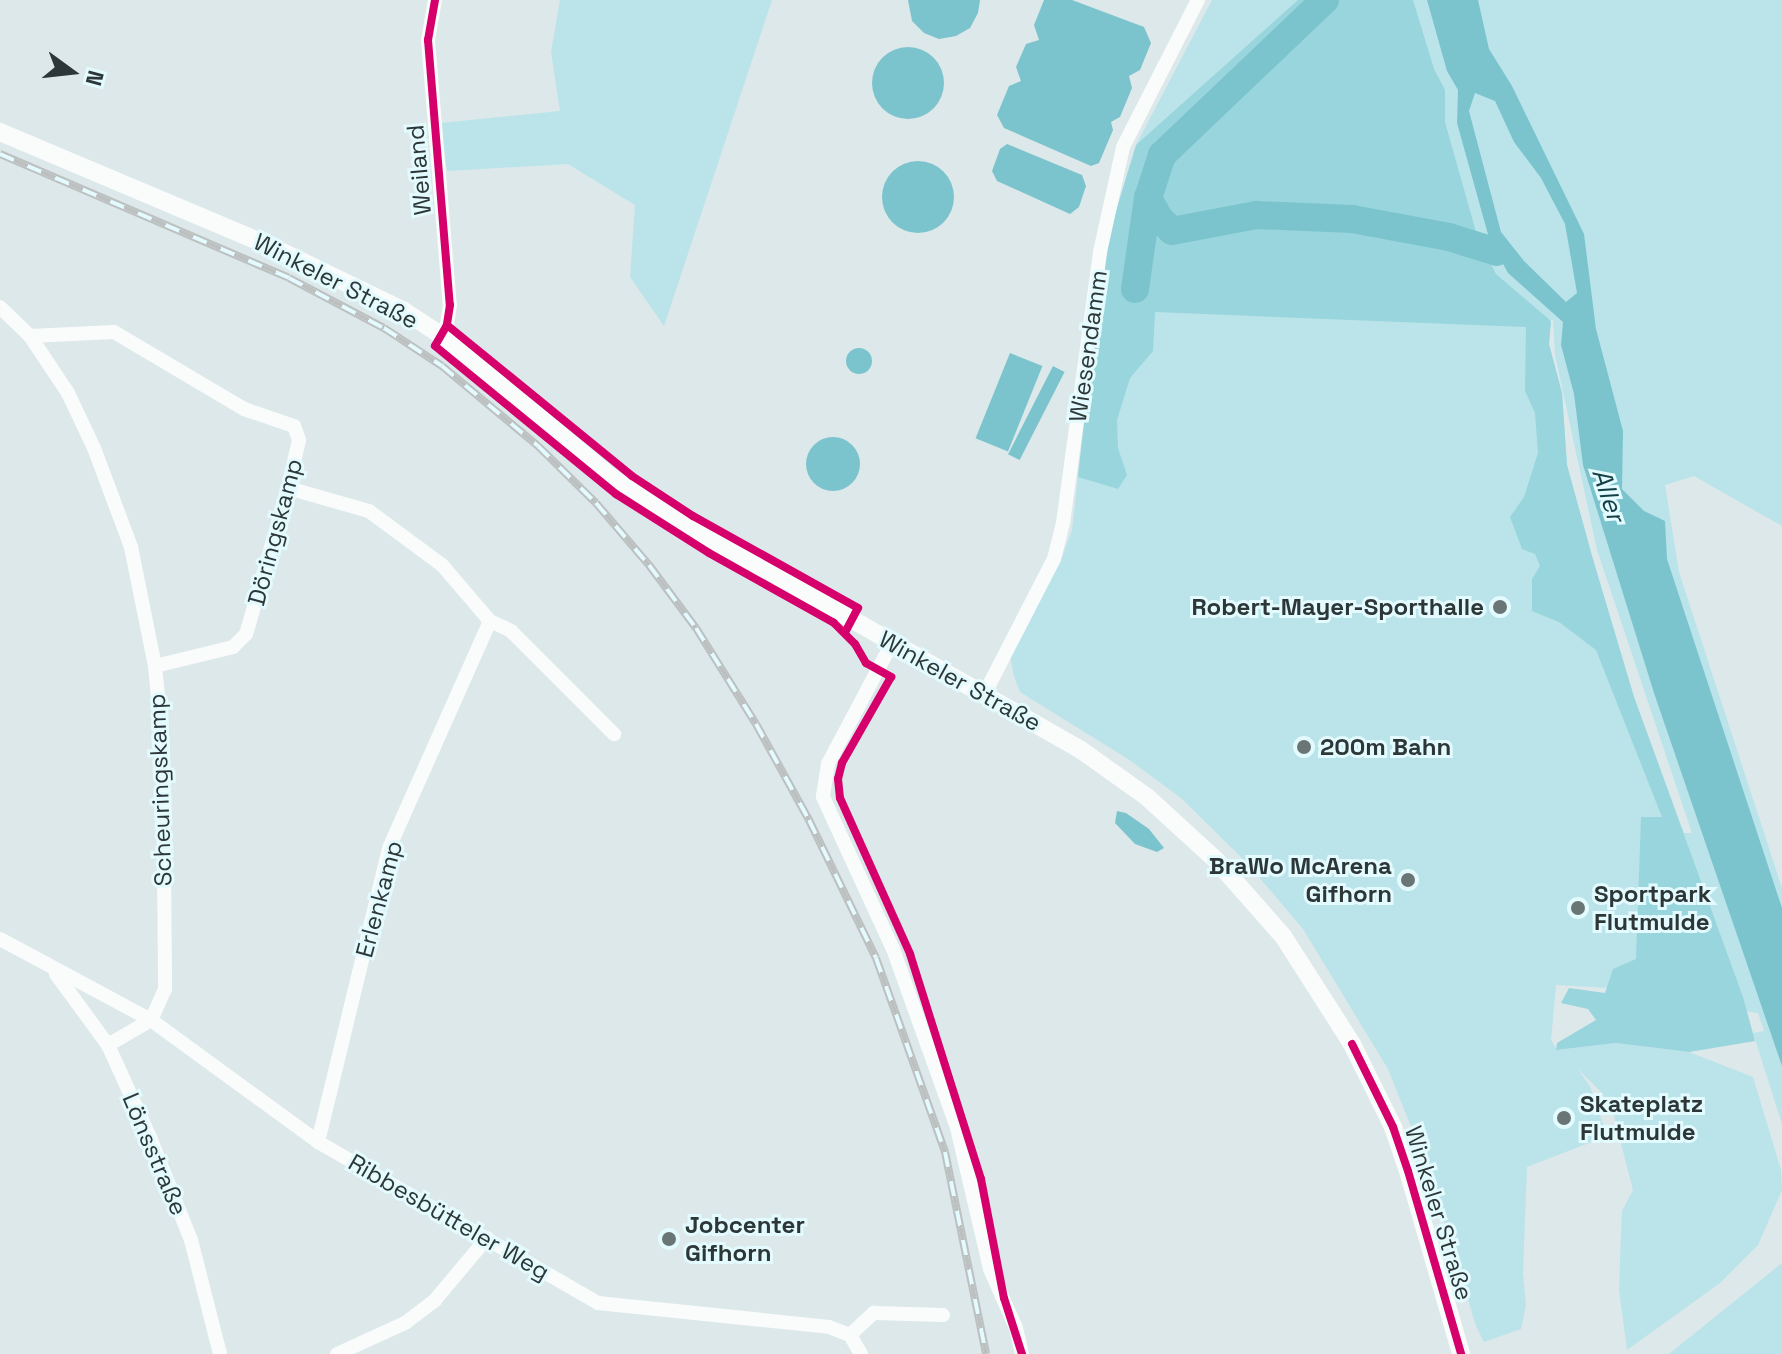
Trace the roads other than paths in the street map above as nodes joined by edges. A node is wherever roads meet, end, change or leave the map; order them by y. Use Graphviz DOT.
graph roads {
  1 [pos="435,0"];
  2 [pos="1198,0"];
  3 [pos="0,132"];
  4 [pos="0,307"];
  5 [pos="441,335"];
  6 [pos="30,336"];
  7 [pos="288,488"];
  8 [pos="490,621"];
  9 [pos="892,643"];
  10 [pos="155,666"];
  11 [pos="985,693"];
  12 [pos="614,734"];
  13 [pos="0,939"];
  14 [pos="53,970"];
  15 [pos="151,1020"];
  16 [pos="108,1045"];
  17 [pos="318,1142"];
  18 [pos="487,1238"];
  19 [pos="943,1315"];
  20 [pos="850,1335"];
  21 [pos="220,1354"];
  22 [pos="337,1354"];
  23 [pos="861,1354"];
  24 [pos="1022,1354"];
  25 [pos="1461,1354"];
  1 -- 5 [label="street, Weiland"];
  2 -- 11 [label="street, Wiesendamm"];
  3 -- 5 [label="street, Winkeler Straße"];
  4 -- 6 [label="street, Scheuringskamp"];
  5 -- 9 [label="street, Winkeler Straße"];
  6 -- 7 [label="street, Döringskamp"];
  6 -- 10 [label="street, Scheuringskamp"];
  7 -- 8 [label="street"];
  7 -- 10 [label="street, Döringskamp"];
  8 -- 12 [label="street"];
  8 -- 17 [label="street, Erlenkamp"];
  9 -- 11 [label="street, Winkeler Straße"];
  9 -- 24 [label="street"];
  10 -- 15 [label="street, Scheuringskamp"];
  11 -- 25 [label="street, Winkeler Straße"];
  13 -- 14 [label="street, Ribbesbütteler Weg"];
  14 -- 15 [label="street, Ribbesbütteler Weg"];
  14 -- 16 [label="street, Lönsstraße"];
  15 -- 16 [label="street"];
  15 -- 17 [label="street, Ribbesbütteler Weg"];
  16 -- 21 [label="street, Lönsstraße"];
  17 -- 18 [label="street, Ribbesbütteler Weg"];
  18 -- 20 [label="street, Ribbesbütteler Weg"];
  18 -- 22 [label="street"];
  19 -- 20 [label="street"];
  20 -- 23 [label="street"];
}
